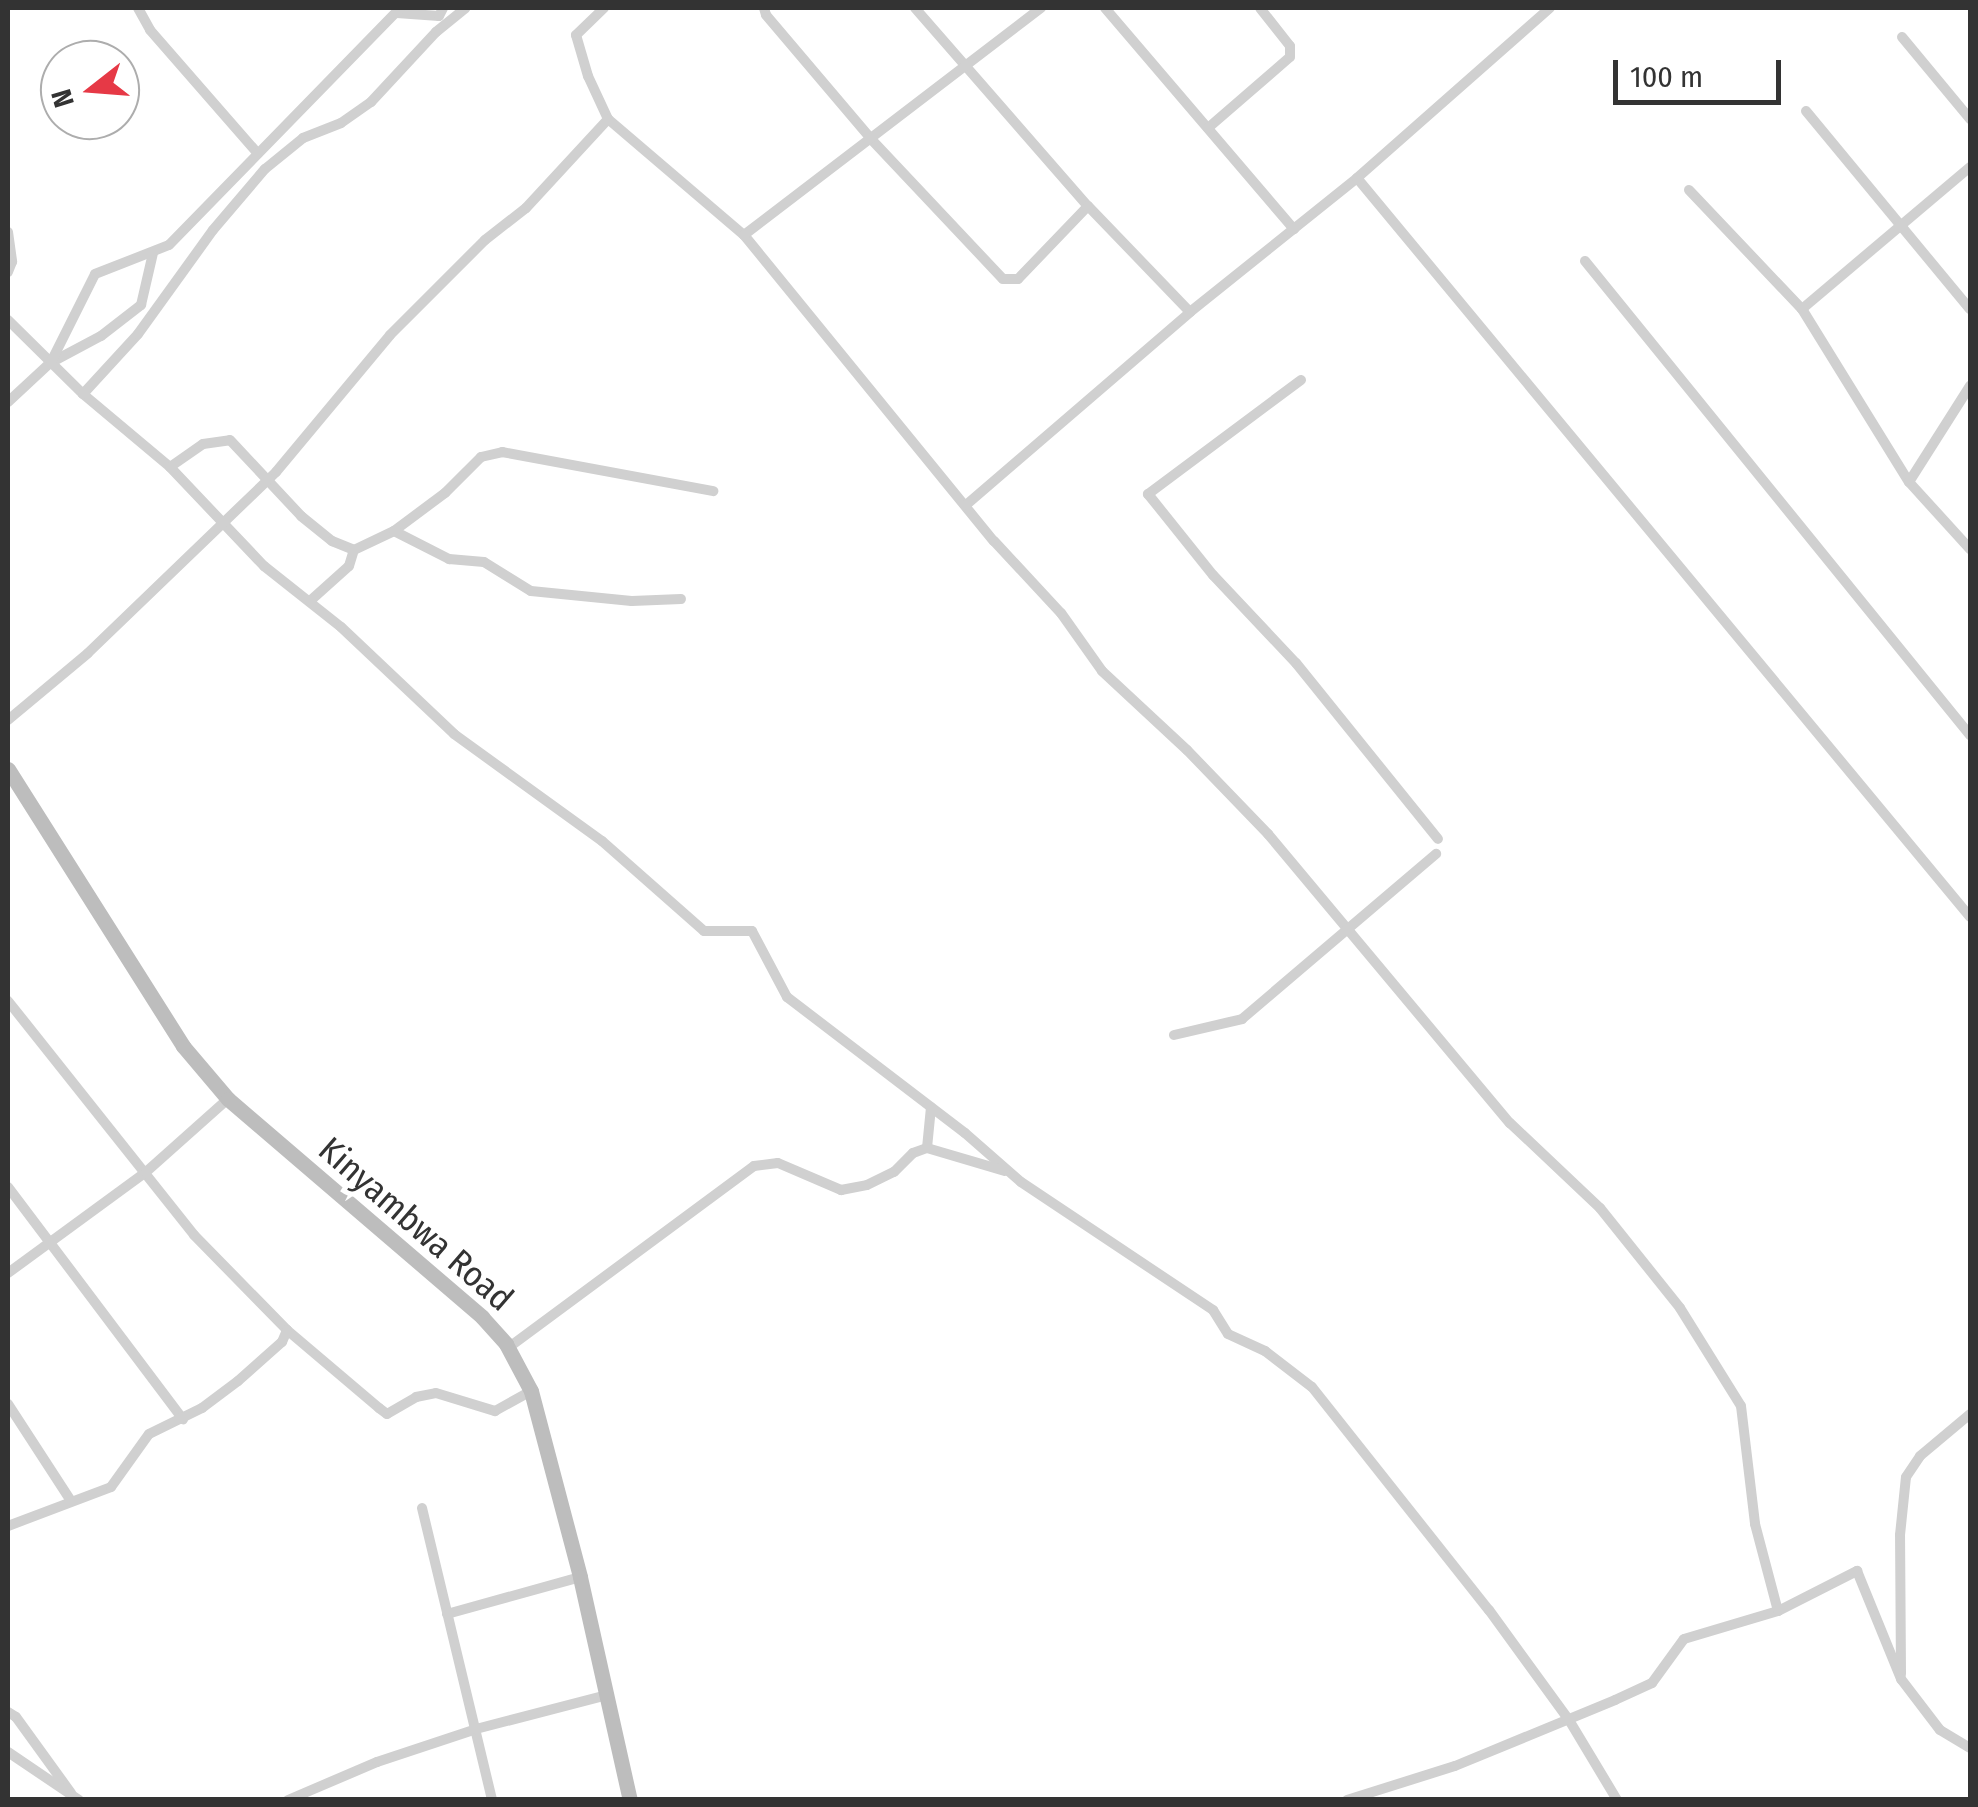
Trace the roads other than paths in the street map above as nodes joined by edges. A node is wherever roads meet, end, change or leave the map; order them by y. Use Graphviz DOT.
graph roads {
  1 [pos="138,8"];
  2 [pos="443,8"];
  3 [pos="466,8"];
  4 [pos="604,8"];
  5 [pos="764,8"];
  6 [pos="915,8"];
  7 [pos="1041,8"];
  8 [pos="1105,8"];
  9 [pos="1260,8"];
  10 [pos="1550,8"];
  11 [pos="398,10"];
  12 [pos="1902,38"];
  13 [pos="963,66"];
  14 [pos="1806,111"];
  15 [pos="608,119"];
  16 [pos="1970,119"];
  17 [pos="1208,128"];
  18 [pos="872,139"];
  19 [pos="258,154"];
  20 [pos="1970,167"];
  21 [pos="1356,178"];
  22 [pos="1689,190"];
  23 [pos="1088,206"];
  24 [pos="1900,225"];
  25 [pos="1294,229"];
  26 [pos="8,232"];
  27 [pos="744,235"];
  28 [pos="153,253"];
  29 [pos="1585,261"];
  30 [pos="8,272"];
  31 [pos="1802,309"];
  32 [pos="1970,309"];
  33 [pos="1190,312"];
  34 [pos="8,320"];
  35 [pos="51,362"];
  36 [pos="1301,380"];
  37 [pos="1970,386"];
  38 [pos="83,394"];
  39 [pos="8,402"];
  40 [pos="170,467"];
  41 [pos="268,480"];
  42 [pos="1909,482"];
  43 [pos="714,491"];
  44 [pos="966,506"];
  45 [pos="222,524"];
  46 [pos="394,531"];
  47 [pos="1970,548"];
  48 [pos="354,550"];
  49 [pos="681,599"];
  50 [pos="310,601"];
  51 [pos="8,720"];
  52 [pos="1970,736"];
  53 [pos="8,769"];
  54 [pos="1438,839"];
  55 [pos="1436,854"];
  56 [pos="1970,917"];
  57 [pos="1348,930"];
  58 [pos="8,1001"];
  59 [pos="1174,1035"];
  60 [pos="228,1098"];
  61 [pos="931,1107"];
  62 [pos="927,1148"];
  63 [pos="146,1172"];
  64 [pos="1013,1175"];
  65 [pos="8,1187"];
  66 [pos="50,1246"];
  67 [pos="8,1273"];
  68 [pos="287,1330"];
  69 [pos="508,1348"];
  70 [pos="531,1391"];
  71 [pos="8,1404"];
  72 [pos="1970,1414"];
  73 [pos="183,1419"];
  74 [pos="71,1500"];
  75 [pos="422,1508"];
  76 [pos="8,1526"];
  77 [pos="580,1577"];
  78 [pos="1778,1611"];
  79 [pos="447,1614"];
  80 [pos="1902,1679"];
  81 [pos="607,1694"];
  82 [pos="8,1712"];
  83 [pos="1569,1720"];
  84 [pos="476,1729"];
  85 [pos="1970,1748"];
  86 [pos="8,1752"];
  87 [pos="75,1796"];
  88 [pos="288,1800"];
  89 [pos="492,1800"];
  90 [pos="630,1800"];
  91 [pos="1347,1800"];
  92 [pos="1616,1800"];
  1 -- 19 [label="street"];
  2 -- 11 [label="street"];
  3 -- 38 [label="street"];
  4 -- 15 [label="street"];
  5 -- 18 [label="street"];
  6 -- 13 [label="street"];
  7 -- 13 [label="street"];
  8 -- 17 [label="street"];
  9 -- 17 [label="street"];
  10 -- 21 [label="street"];
  11 -- 19 [label="street"];
  12 -- 16 [label="street"];
  13 -- 18 [label="street"];
  13 -- 23 [label="street"];
  14 -- 24 [label="street"];
  15 -- 27 [label="street"];
  15 -- 41 [label="street"];
  17 -- 25 [label="street"];
  18 -- 23 [label="street"];
  18 -- 27 [label="street"];
  19 -- 28 [label="street"];
  20 -- 24 [label="street"];
  21 -- 25 [label="street"];
  21 -- 56 [label="street"];
  22 -- 31 [label="street"];
  23 -- 33 [label="street"];
  24 -- 31 [label="street"];
  24 -- 32 [label="street"];
  25 -- 33 [label="street"];
  26 -- 30 [label="street"];
  27 -- 44 [label="street"];
  28 -- 35 [label="street"];
  28 -- 35 [label="street"];
  29 -- 52 [label="street"];
  31 -- 42 [label="street"];
  33 -- 44 [label="street"];
  34 -- 35 [label="street"];
  35 -- 38 [label="street"];
  35 -- 39 [label="street"];
  36 -- 54 [label="street"];
  37 -- 42 [label="street"];
  38 -- 40 [label="street"];
  40 -- 41 [label="street"];
  40 -- 45 [label="street"];
  41 -- 45 [label="street"];
  41 -- 48 [label="street"];
  42 -- 47 [label="street"];
  43 -- 46 [label="street"];
  44 -- 57 [label="street"];
  45 -- 50 [label="street"];
  45 -- 51 [label="street"];
  46 -- 48 [label="street"];
  46 -- 49 [label="street"];
  48 -- 50 [label="street"];
  50 -- 61 [label="street"];
  53 -- 60 [label="street, Kinyambwa Road"];
  55 -- 57 [label="street"];
  57 -- 59 [label="street"];
  57 -- 78 [label="street"];
  58 -- 63 [label="street"];
  60 -- 63 [label="street"];
  60 -- 69 [label="street, Kinyambwa Road"];
  61 -- 62 [label="street"];
  61 -- 64 [label="street"];
  62 -- 64 [label="street"];
  62 -- 69 [label="street"];
  63 -- 66 [label="street"];
  63 -- 68 [label="street"];
  64 -- 83 [label="street"];
  65 -- 66 [label="street"];
  66 -- 67 [label="street"];
  66 -- 73 [label="street"];
  68 -- 70 [label="street"];
  68 -- 73 [label="street"];
  69 -- 70 [label="street, Kinyambwa Road"];
  70 -- 77 [label="street, Kinyambwa Road"];
  71 -- 74 [label="street"];
  72 -- 80 [label="street"];
  73 -- 74 [label="street"];
  74 -- 76 [label="street"];
  75 -- 79 [label="street"];
  77 -- 79 [label="street"];
  77 -- 81 [label="street, Kinyambwa Road"];
  78 -- 80 [label="street"];
  78 -- 83 [label="street"];
  79 -- 84 [label="street"];
  80 -- 85 [label="street"];
  81 -- 84 [label="street"];
  81 -- 90 [label="street, Kinyambwa Road"];
  82 -- 87 [label="street"];
  83 -- 91 [label="street"];
  83 -- 92 [label="street"];
  84 -- 88 [label="street"];
  84 -- 89 [label="street"];
  86 -- 87 [label="street"];
}
